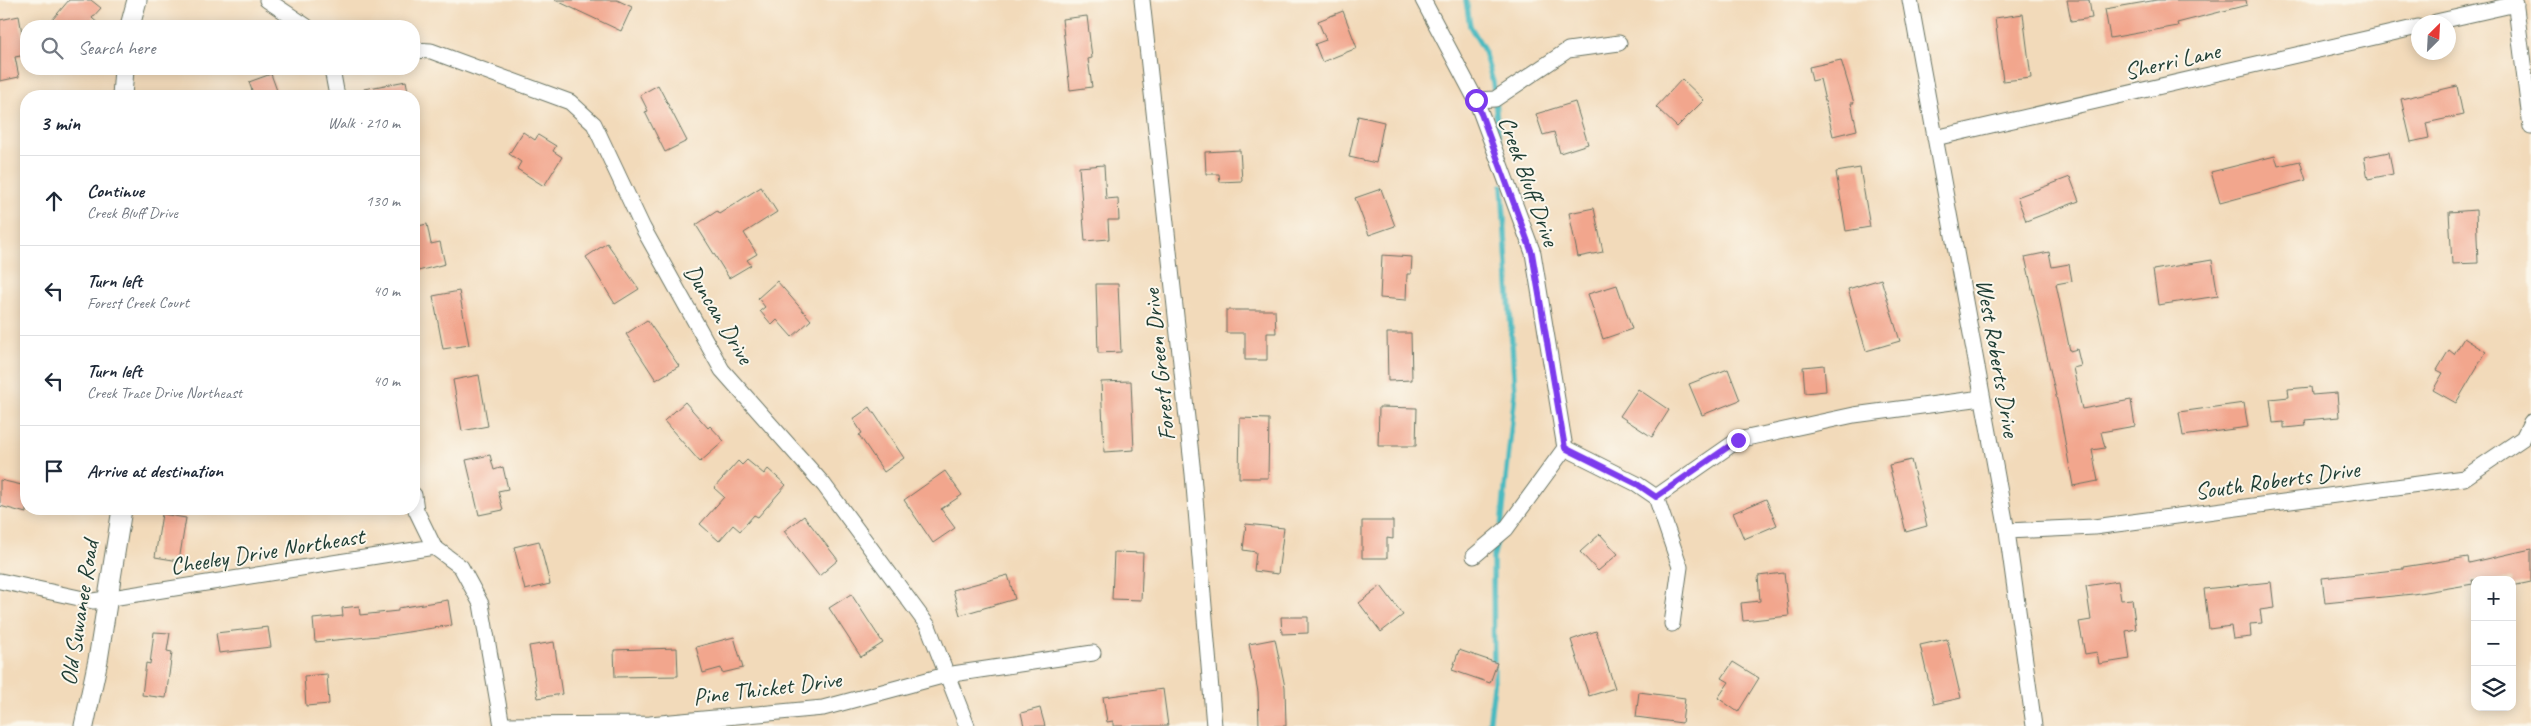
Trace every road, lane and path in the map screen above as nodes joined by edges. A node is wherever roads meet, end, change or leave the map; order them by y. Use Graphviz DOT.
graph roads {
  1 [pos="137,0"];
  2 [pos="267,0"];
  3 [pos="1142,0"];
  4 [pos="1423,0"];
  5 [pos="1910,0"];
  6 [pos="2516,2"];
  7 [pos="2456,17"];
  8 [pos="132,20"];
  9 [pos="297,20"];
  10 [pos="2411,29"];
  11 [pos="1619,43"];
  12 [pos="420,50"];
  13 [pos="124,75"];
  14 [pos="333,75"];
  15 [pos="122,90"];
  16 [pos="336,90"];
  17 [pos="1476,100"];
  18 [pos="2531,127"];
  19 [pos="1935,138"];
  20 [pos="1982,398"];
  21 [pos="2531,422"];
  22 [pos="1565,448"];
  23 [pos="1656,497"];
  24 [pos="420,514"];
  25 [pos="121,515"];
  26 [pos="2007,531"];
  27 [pos="434,547"];
  28 [pos="1474,556"];
  29 [pos="0,582"];
  30 [pos="106,600"];
  31 [pos="1672,624"];
  32 [pos="1093,653"];
  33 [pos="946,675"];
  34 [pos="502,725"];
  35 [pos="84,726"];
  36 [pos="967,726"];
  37 [pos="1214,726"];
  38 [pos="2034,726"];
  1 -- 8 [label="street"];
  2 -- 9 [label="street"];
  3 -- 37 [label="street, Forest Green Drive"];
  4 -- 17 [label="street, Creek Bluff Drive"];
  5 -- 19 [label="street, West Roberts Drive"];
  6 -- 7 [label="street"];
  6 -- 18 [label="street"];
  10 -- 19 [label="street, Sherri Lane"];
  11 -- 17 [label="street"];
  12 -- 33 [label="street, Duncan Drive"];
  13 -- 15 [label="street"];
  14 -- 16 [label="street"];
  17 -- 22 [label="street, Creek Bluff Drive"];
  19 -- 20 [label="street, West Roberts Drive"];
  20 -- 23 [label="street"];
  20 -- 26 [label="street, West Roberts Drive"];
  21 -- 26 [label="street, South Roberts Drive"];
  22 -- 23 [label="street"];
  22 -- 28 [label="street"];
  23 -- 31 [label="street"];
  24 -- 27 [label="street"];
  25 -- 30 [label="street, Old Suwanee Road"];
  26 -- 38 [label="street, West Roberts Drive"];
  27 -- 30 [label="street, Cheeley Drive Northeast"];
  27 -- 34 [label="street"];
  29 -- 30 [label="street, Cheeley Drive Northeast"];
  30 -- 35 [label="street, Old Suwanee Road"];
  32 -- 33 [label="street, Pine Thicket Drive"];
  33 -- 34 [label="street, Pine Thicket Drive"];
  33 -- 36 [label="street, Duncan Drive"];
}
